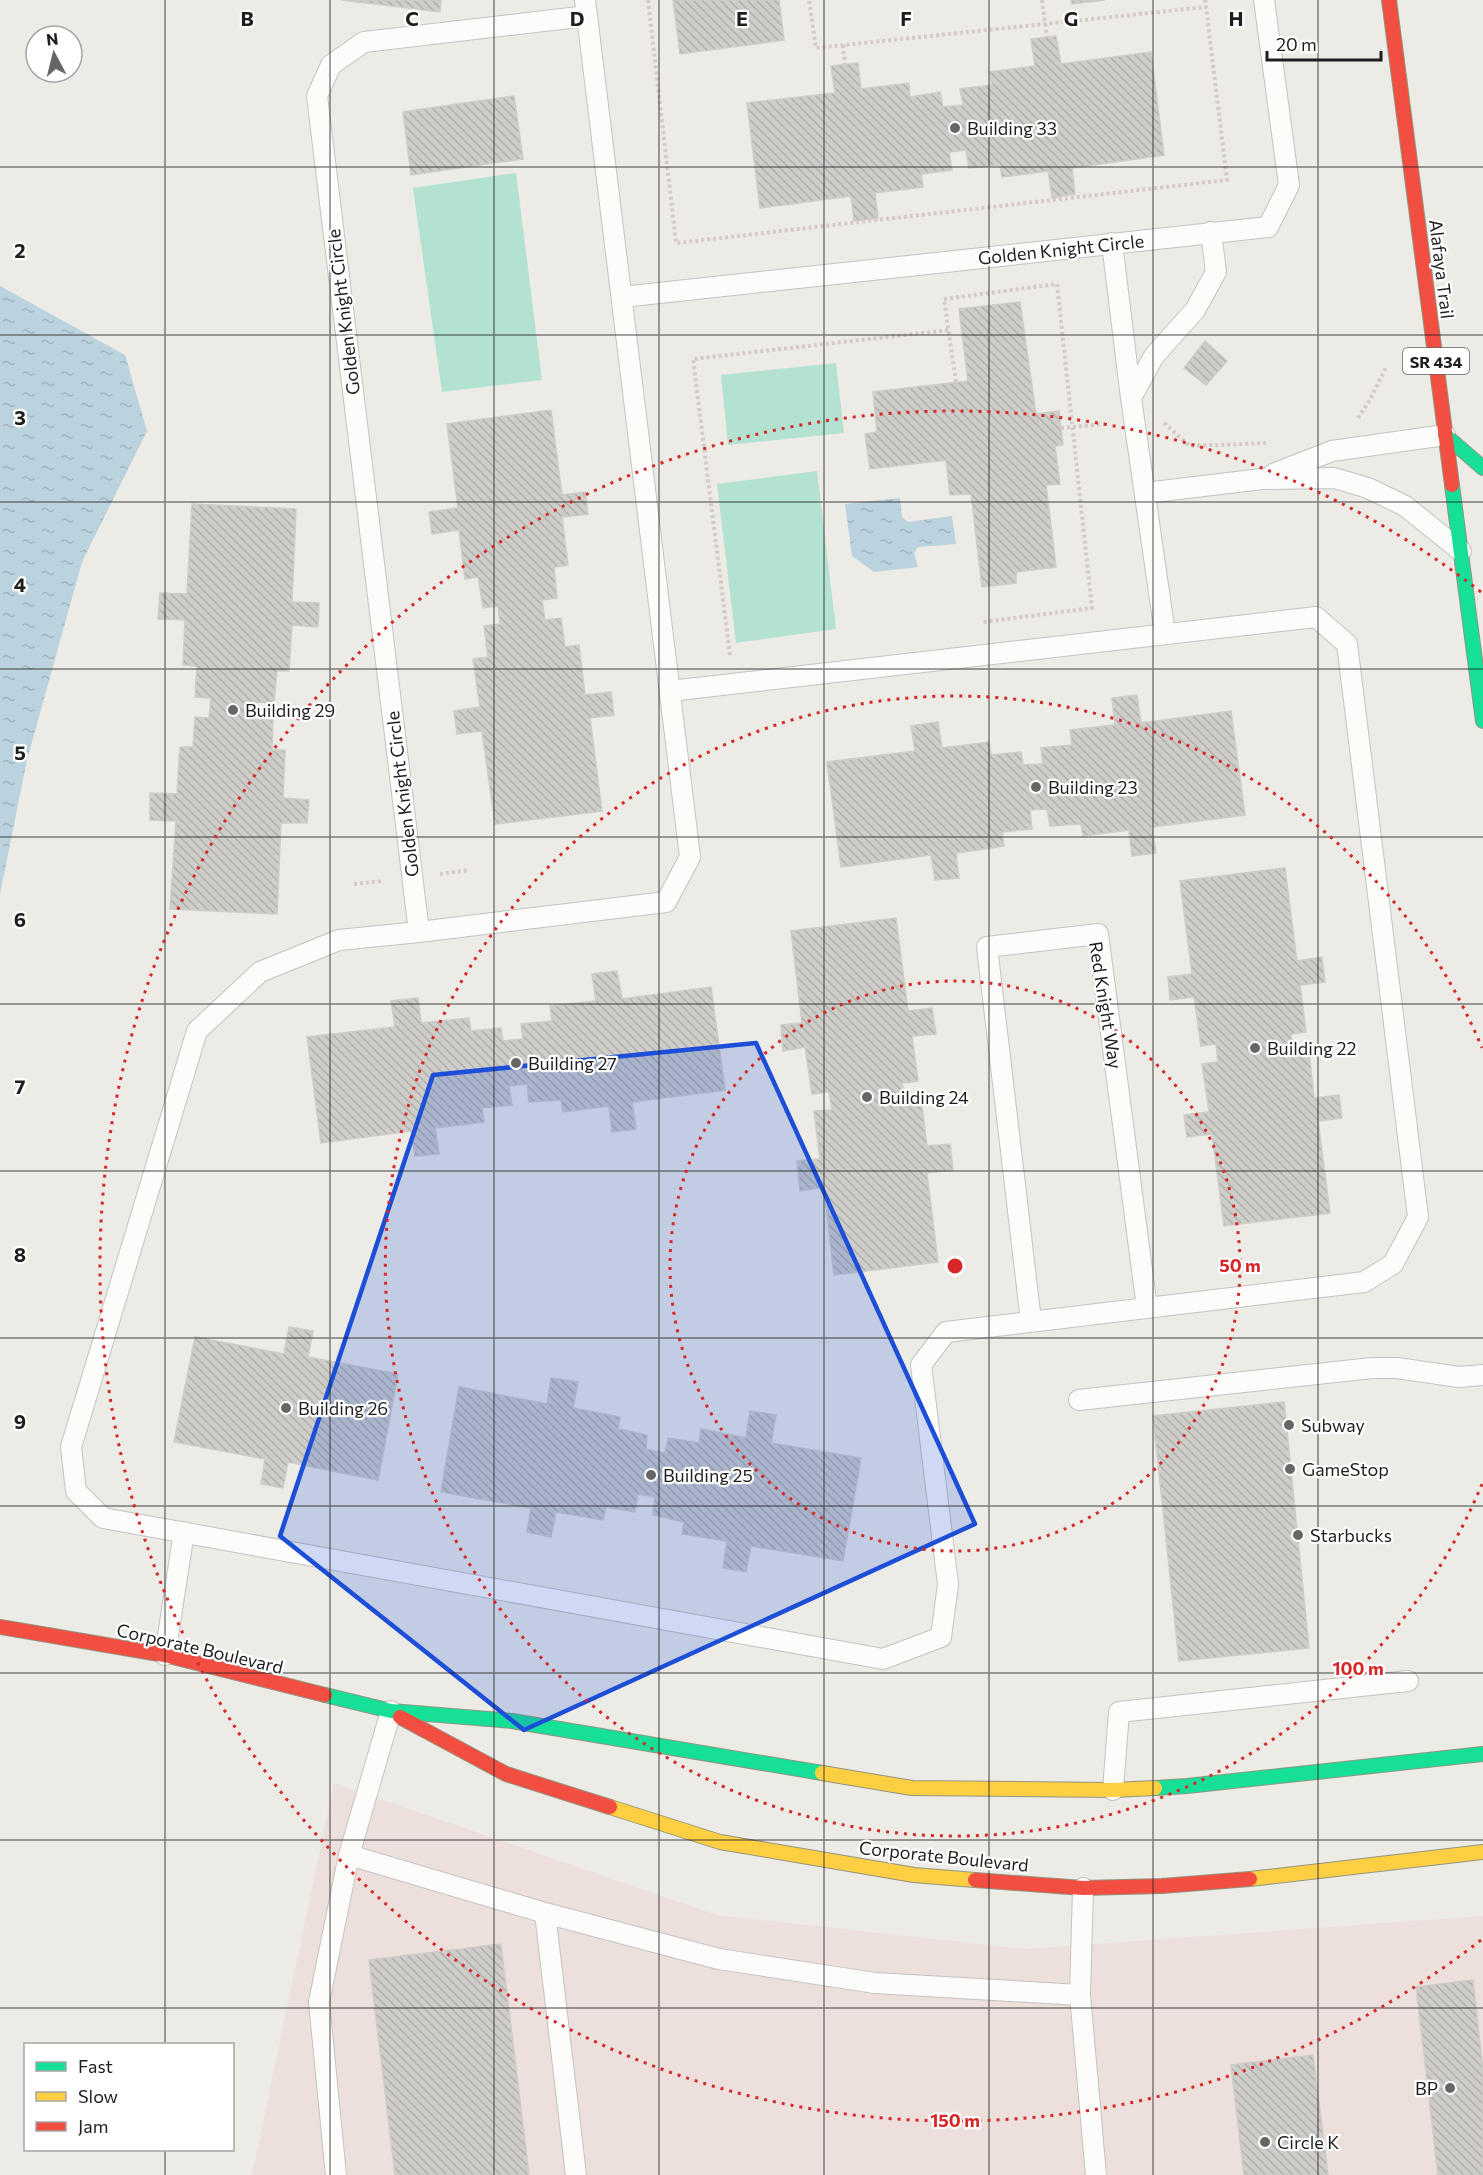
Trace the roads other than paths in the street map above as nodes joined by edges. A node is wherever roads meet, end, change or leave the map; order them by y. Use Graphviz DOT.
graph roads {
  1 [pos="1264,0"];
  2 [pos="1389,0"];
  3 [pos="586,8"];
  4 [pos="1211,232"];
  5 [pos="1112,243"];
  6 [pos="622,297"];
  7 [pos="1131,398"];
  8 [pos="1445,435"];
  9 [pos="1483,468"];
  10 [pos="1262,479"];
  11 [pos="1145,493"];
  12 [pos="1461,551"];
  13 [pos="1165,634"];
  14 [pos="670,691"];
  15 [pos="1483,721"];
  16 [pos="419,932"];
  17 [pos="1147,1308"];
  18 [pos="1031,1322"];
  19 [pos="1483,1375"];
  20 [pos="1079,1400"];
  21 [pos="184,1532"];
  22 [pos="0,1627"];
  23 [pos="165,1655"];
  24 [pos="1408,1681"];
  25 [pos="391,1711"];
  26 [pos="1483,1754"];
  27 [pos="1113,1790"];
  28 [pos="1483,1852"];
  29 [pos="349,1855"];
  30 [pos="1083,1888"];
  31 [pos="545,1913"];
  32 [pos="1080,1995"];
  33 [pos="336,2175"];
  34 [pos="576,2175"];
  35 [pos="1096,2175"];
  1 -- 4 [label="lane, Golden Knight Circle"];
  2 -- 8 [label="street, Alafaya Trail / SR 434"];
  3 -- 6 [label="lane, Golden Knight Circle"];
  3 -- 16 [label="lane, Golden Knight Circle"];
  4 -- 5 [label="lane, Golden Knight Circle"];
  4 -- 7 [label="lane"];
  5 -- 6 [label="lane, Golden Knight Circle"];
  5 -- 7 [label="lane"];
  6 -- 14 [label="lane, Golden Knight Circle"];
  7 -- 11 [label="lane"];
  8 -- 9 [label="street"];
  8 -- 10 [label="lane"];
  8 -- 12 [label="street, Alafaya Trail / SR 434"];
  10 -- 11 [label="lane"];
  10 -- 12 [label="lane"];
  11 -- 13 [label="lane"];
  12 -- 15 [label="street, Alafaya Trail / SR 434"];
  13 -- 14 [label="lane"];
  13 -- 17 [label="lane"];
  14 -- 16 [label="lane, Golden Knight Circle"];
  16 -- 21 [label="lane"];
  17 -- 18 [label="lane"];
  17 -- 18 [label="lane, Red Knight Way"];
  18 -- 21 [label="lane"];
  19 -- 20 [label="lane"];
  21 -- 23 [label="lane"];
  22 -- 23 [label="street, Corporate Boulevard"];
  23 -- 25 [label="street, Corporate Boulevard"];
  24 -- 27 [label="lane"];
  25 -- 27 [label="street, Corporate Boulevard"];
  25 -- 29 [label="lane"];
  25 -- 30 [label="street, Corporate Boulevard"];
  26 -- 27 [label="street, Corporate Boulevard"];
  28 -- 30 [label="street, Corporate Boulevard"];
  29 -- 31 [label="lane"];
  29 -- 33 [label="lane"];
  30 -- 32 [label="lane"];
  31 -- 32 [label="lane"];
  31 -- 34 [label="lane"];
  32 -- 35 [label="lane"];
}
